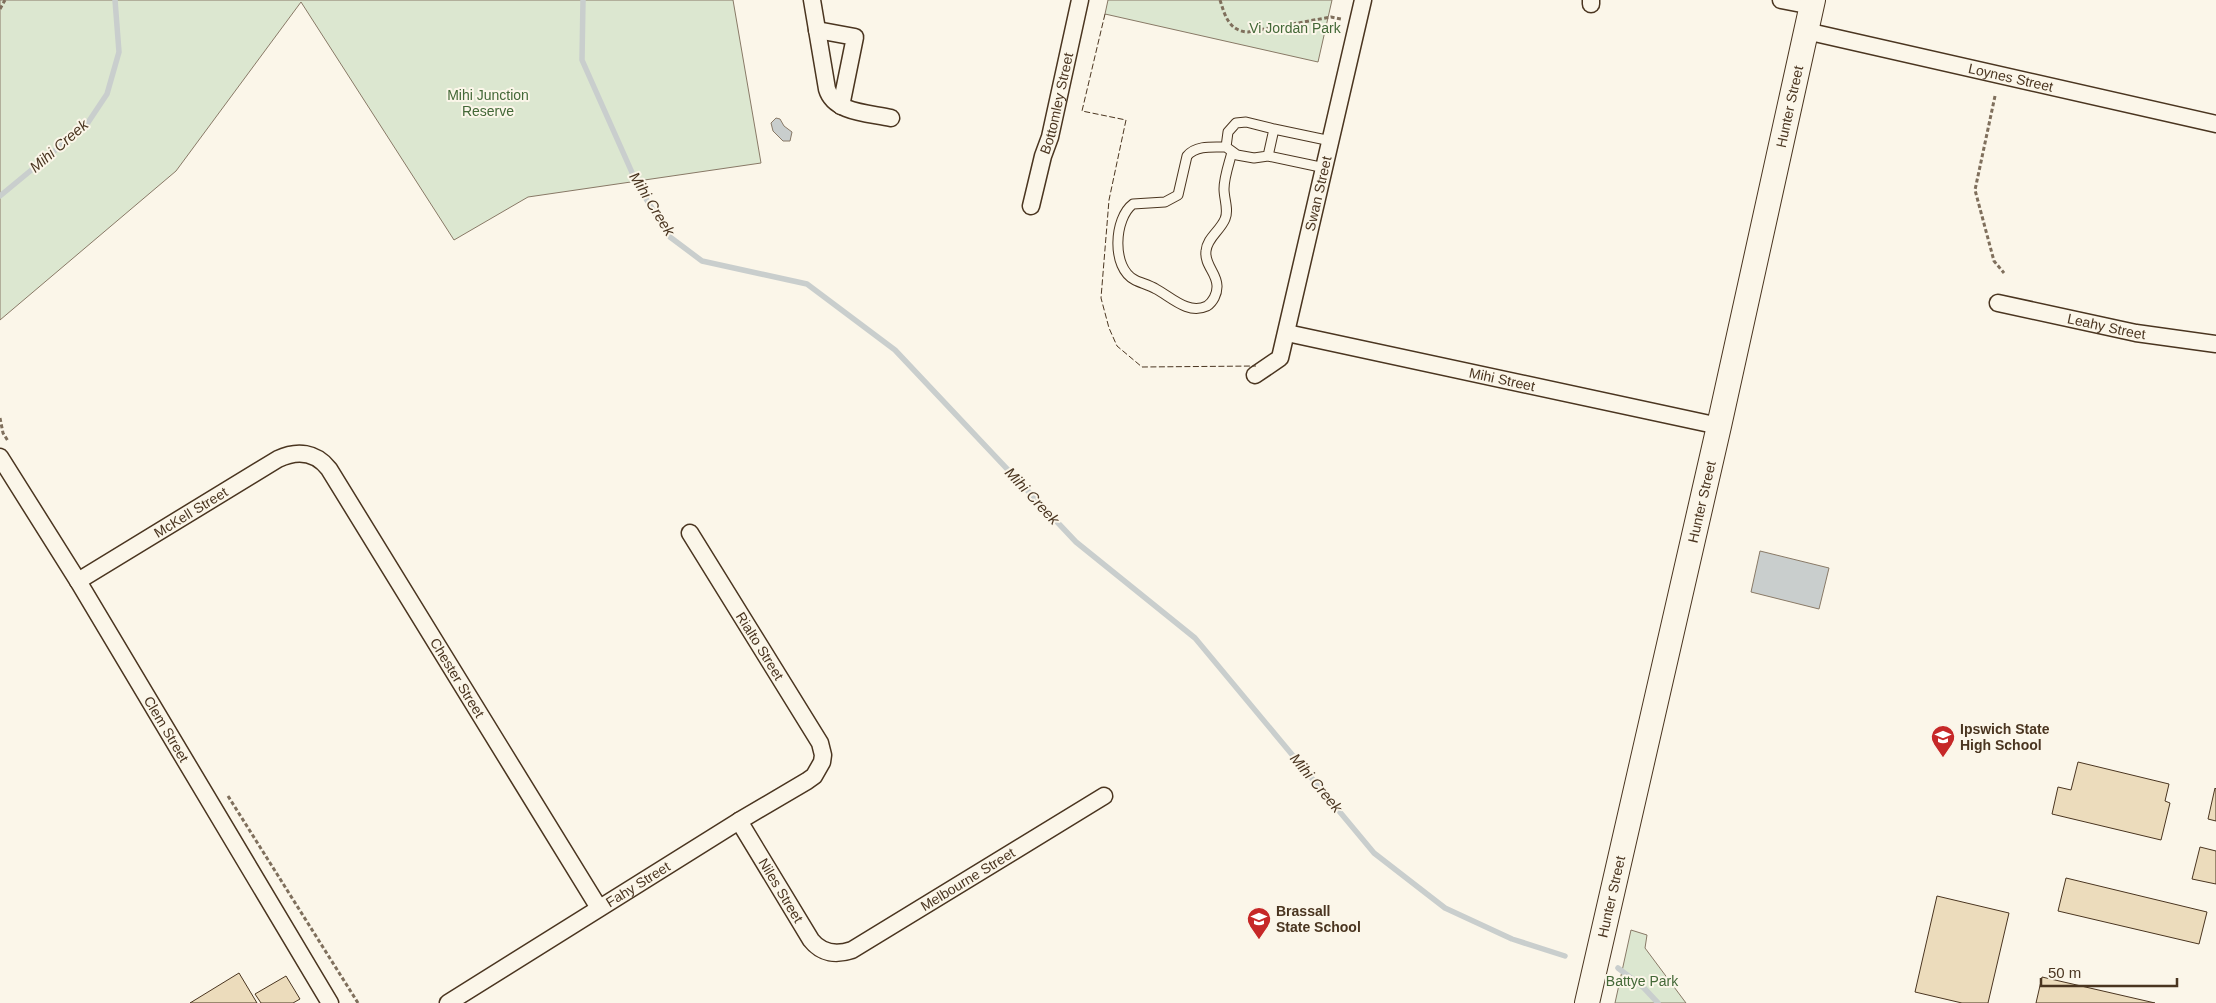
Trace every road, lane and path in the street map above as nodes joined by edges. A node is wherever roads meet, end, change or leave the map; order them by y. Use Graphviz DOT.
graph roads {
  1 [pos="6,0"];
  2 [pos="812,0"];
  3 [pos="1080,0"];
  4 [pos="1220,0"];
  5 [pos="1363,0"];
  6 [pos="1781,0"];
  7 [pos="1812,3"];
  8 [pos="0,9"];
  9 [pos="1358,22"];
  10 [pos="817,30"];
  11 [pos="1806,31"];
  12 [pos="1995,96"];
  13 [pos="841,106"];
  14 [pos="891,118"];
  15 [pos="2216,124"];
  16 [pos="1274,129"];
  17 [pos="1331,141"];
  18 [pos="1229,150"];
  19 [pos="1268,156"];
  20 [pos="1325,168"];
  21 [pos="1031,206"];
  22 [pos="2004,274"];
  23 [pos="1998,303"];
  24 [pos="1287,333"];
  25 [pos="2216,344"];
  26 [pos="1254,375"];
  27 [pos="1718,426"];
  28 [pos="309,455"];
  29 [pos="0,457"];
  30 [pos="690,533"];
  31 [pos="78,581"];
  32 [pos="822,762"];
  33 [pos="1104,796"];
  34 [pos="739,821"];
  35 [pos="599,908"];
  36 [pos="829,953"];
  37 [pos="330,1003"];
  38 [pos="448,1003"];
  39 [pos="1587,1003"];
  1 -- 8 [label="path"];
  2 -- 10 [label="street"];
  3 -- 21 [label="street, Bottomley Street"];
  4 -- 9 [label="path"];
  5 -- 9 [label="street, Swan Street"];
  6 -- 7 [label="street"];
  7 -- 11 [label="main road, Hunter Street"];
  9 -- 17 [label="street, Swan Street"];
  10 -- 13 [label="street"];
  10 -- 13 [label="street"];
  11 -- 15 [label="street, Loynes Street"];
  11 -- 27 [label="main road, Hunter Street"];
  12 -- 22 [label="path"];
  13 -- 14 [label="street"];
  16 -- 17 [label="lane"];
  16 -- 18 [label="lane"];
  16 -- 19 [label="lane"];
  17 -- 20 [label="street, Swan Street"];
  18 -- 18 [label="lane"];
  18 -- 19 [label="lane"];
  19 -- 20 [label="lane"];
  20 -- 24 [label="street, Swan Street"];
  23 -- 25 [label="street, Leahy Street"];
  24 -- 26 [label="street, Swan Street"];
  24 -- 27 [label="street, Mihi Street"];
  27 -- 39 [label="main road, Hunter Street"];
  28 -- 31 [label="street, McKell Street"];
  28 -- 35 [label="street, Chester Street"];
  29 -- 31 [label="street, Clem Street"];
  30 -- 32 [label="street, Rialto Street"];
  31 -- 37 [label="street, Clem Street"];
  32 -- 34 [label="street, Fahy Street"];
  33 -- 36 [label="street, Melbourne Street"];
  34 -- 35 [label="street, Fahy Street"];
  34 -- 36 [label="street, Niles Street"];
  35 -- 38 [label="street, Fahy Street"];
}
